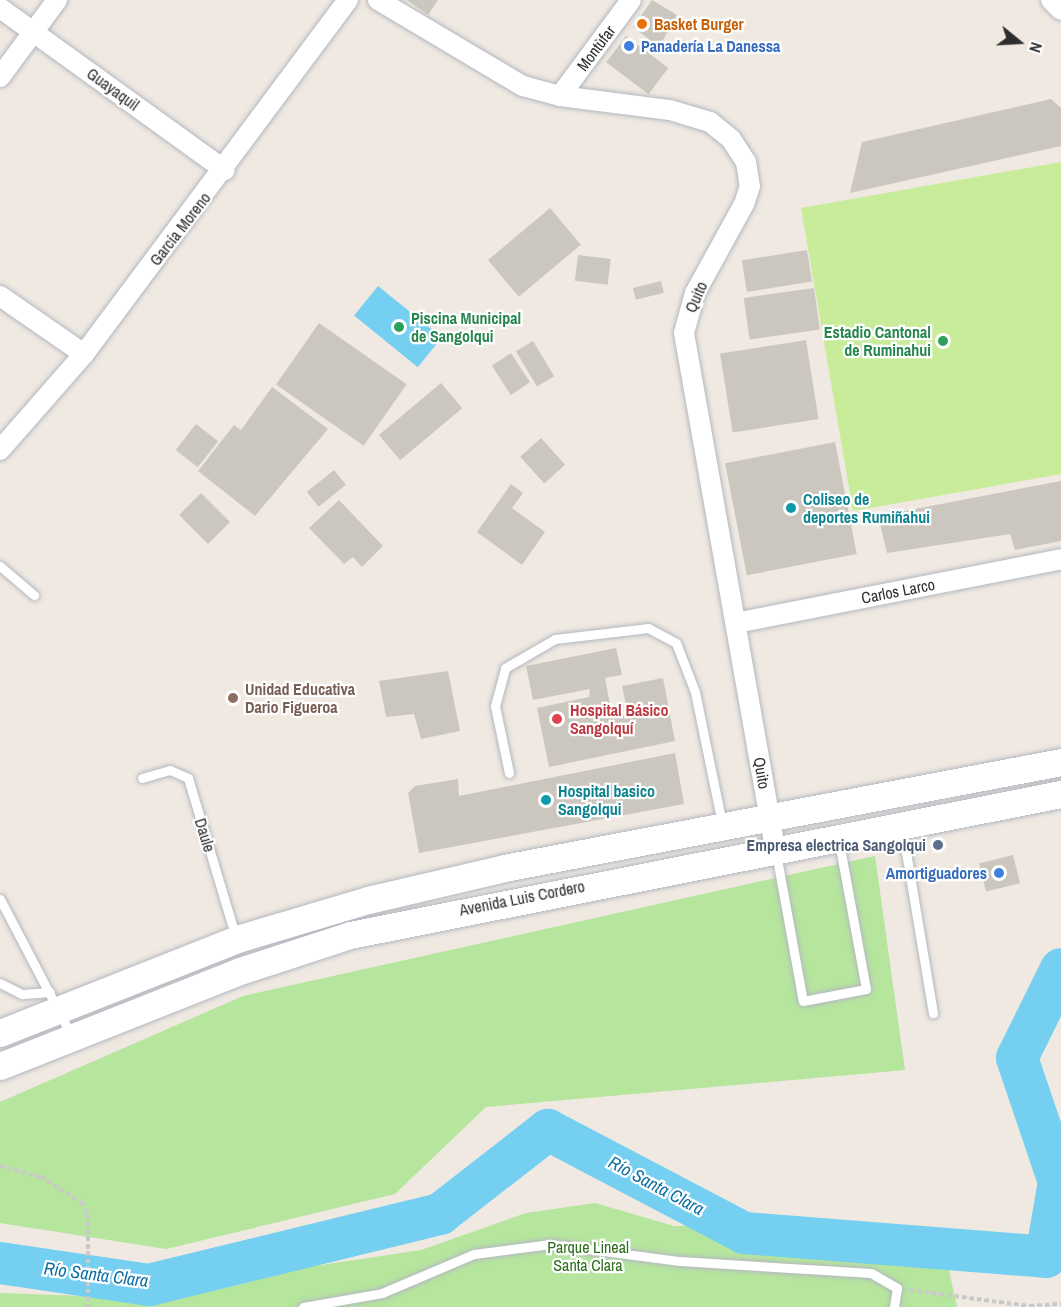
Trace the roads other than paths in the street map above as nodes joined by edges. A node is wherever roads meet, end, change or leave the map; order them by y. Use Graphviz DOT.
graph roads {
  1 [pos="57,0"];
  2 [pos="348,0"];
  3 [pos="378,0"];
  4 [pos="631,0"];
  5 [pos="1051,0"];
  6 [pos="0,8"];
  7 [pos="1061,10"];
  8 [pos="33,32"];
  9 [pos="0,77"];
  10 [pos="560,96"];
  11 [pos="225,170"];
  12 [pos="0,296"];
  13 [pos="84,354"];
  14 [pos="0,450"];
  15 [pos="1061,559"];
  16 [pos="0,566"];
  17 [pos="34,595"];
  18 [pos="735,623"];
  19 [pos="1061,762"];
  20 [pos="509,773"];
  21 [pos="142,778"];
  22 [pos="1061,794"];
  23 [pos="770,818"];
  24 [pos="901,825"];
  25 [pos="723,827"];
  26 [pos="838,837"];
  27 [pos="775,848"];
  28 [pos="0,899"];
  29 [pos="237,939"];
  30 [pos="0,983"];
  31 [pos="55,1000"];
  32 [pos="933,1013"];
  33 [pos="0,1033"];
  34 [pos="72,1037"];
  35 [pos="0,1066"];
  36 [pos="303,1307"];
  37 [pos="894,1307"];
  1 -- 8 [label="street"];
  2 -- 11 [label="street, García Moreno"];
  3 -- 10 [label="street, Quito"];
  4 -- 10 [label="street, Montùfar"];
  5 -- 7 [label="street"];
  6 -- 8 [label="street, Guayaquil"];
  8 -- 9 [label="street"];
  8 -- 11 [label="street, Guayaquil"];
  10 -- 18 [label="street, Quito"];
  11 -- 13 [label="street, García Moreno"];
  12 -- 13 [label="street"];
  13 -- 14 [label="street, García Moreno"];
  15 -- 18 [label="street, Carlos Larco"];
  16 -- 17 [label="lane"];
  18 -- 23 [label="street, Quito"];
  19 -- 23 [label="main road, Avenida Luis Cordero"];
  20 -- 25 [label="lane"];
  21 -- 29 [label="lane, Daule"];
  22 -- 24 [label="main road, Avenida Luis Cordero"];
  23 -- 25 [label="main road, Avenida Luis Cordero"];
  23 -- 27 [label="street, Quito"];
  24 -- 26 [label="main road, Avenida Luis Cordero"];
  24 -- 32 [label="lane"];
  25 -- 29 [label="main road, Avenida Luis Cordero"];
  26 -- 27 [label="main road, Avenida Luis Cordero"];
  26 -- 27 [label="lane"];
  27 -- 34 [label="main road, Avenida Luis Cordero"];
  28 -- 31 [label="lane"];
  29 -- 31 [label="main road, Avenida Luis Cordero"];
  30 -- 31 [label="lane"];
  31 -- 33 [label="main road, Avenida Luis Cordero"];
  31 -- 34 [label="lane"];
  34 -- 35 [label="main road, Avenida Luis Cordero"];
  36 -- 37 [label="lane"];
}
